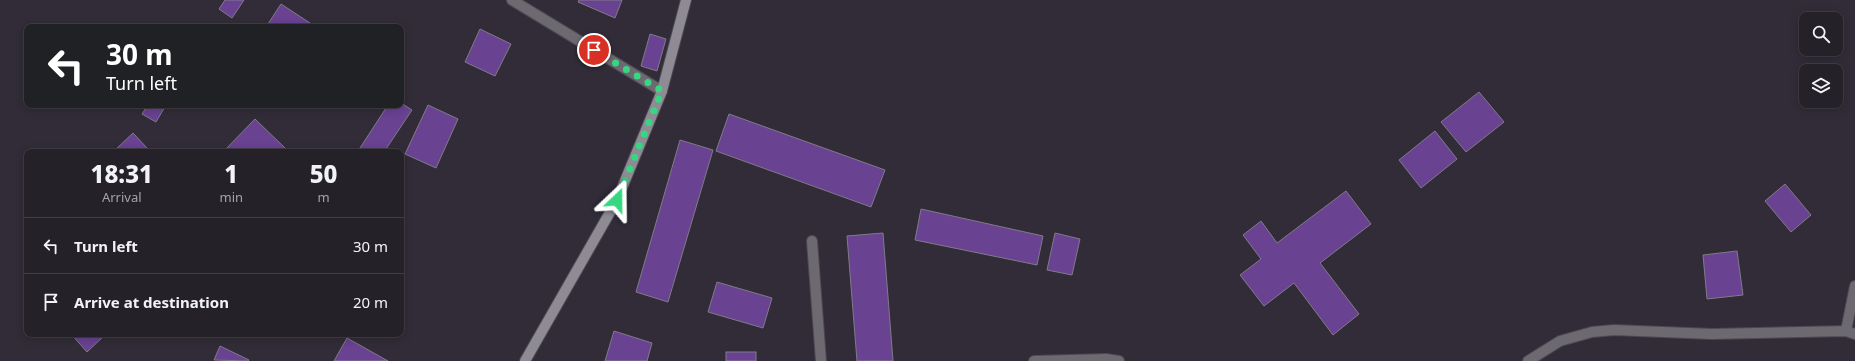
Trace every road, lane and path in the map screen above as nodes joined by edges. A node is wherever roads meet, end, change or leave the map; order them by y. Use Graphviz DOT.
graph roads {
  1 [pos="512,0"];
  2 [pos="686,0"];
  3 [pos="662,91"];
  4 [pos="812,241"];
  5 [pos="1855,286"];
  6 [pos="1851,333"];
  7 [pos="525,361"];
  8 [pos="821,361"];
  9 [pos="1034,361"];
  10 [pos="1119,361"];
  11 [pos="1528,361"];
  1 -- 3 [label="street"];
  2 -- 3 [label="street"];
  3 -- 7 [label="street"];
  4 -- 8 [label="street"];
  5 -- 6 [label="street"];
  6 -- 11 [label="street"];
  9 -- 10 [label="street"];
}
